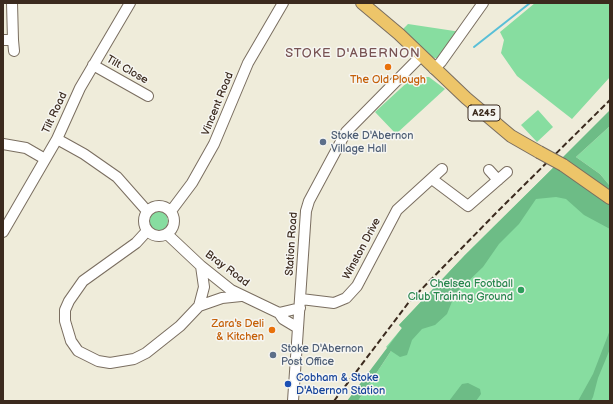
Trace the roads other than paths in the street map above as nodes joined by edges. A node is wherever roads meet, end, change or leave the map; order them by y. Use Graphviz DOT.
graph roads {
  1 [pos="12,3"];
  2 [pos="130,3"];
  3 [pos="283,3"];
  4 [pos="362,3"];
  5 [pos="483,3"];
  6 [pos="8,40"];
  7 [pos="14,51"];
  8 [pos="422,56"];
  9 [pos="93,65"];
  10 [pos="434,69"];
  11 [pos="148,96"];
  12 [pos="57,139"];
  13 [pos="3,144"];
  14 [pos="45,159"];
  15 [pos="442,169"];
  16 [pos="489,170"];
  17 [pos="507,172"];
  18 [pos="432,179"];
  19 [pos="498,180"];
  20 [pos="610,198"];
  21 [pos="147,210"];
  22 [pos="171,211"];
  23 [pos="147,231"];
  24 [pos="3,232"];
  25 [pos="167,234"];
  26 [pos="201,266"];
  27 [pos="241,296"];
  28 [pos="300,304"];
  29 [pos="199,306"];
  30 [pos="279,313"];
  31 [pos="298,328"];
  32 [pos="293,401"];
  1 -- 6 [label="street"];
  2 -- 9 [label="street, Tilt Road"];
  3 -- 22 [label="street, Vincent Road"];
  4 -- 8 [label="main road, A245"];
  5 -- 10 [label="street"];
  6 -- 7 [label="street"];
  8 -- 10 [label="main road, A245"];
  8 -- 28 [label="street, Station Road"];
  9 -- 11 [label="street, Tilt Close"];
  9 -- 12 [label="street, Tilt Road"];
  10 -- 20 [label="main road, A245, bridge"];
  12 -- 14 [label="street, Tilt Road"];
  12 -- 21 [label="street"];
  13 -- 14 [label="street"];
  14 -- 24 [label="street, Tilt Road"];
  15 -- 18 [label="street, Winston Drive"];
  16 -- 19 [label="street"];
  17 -- 19 [label="street"];
  18 -- 19 [label="street"];
  18 -- 28 [label="street, Winston Drive"];
  21 -- 22 [label="street"];
  21 -- 23 [label="street"];
  22 -- 25 [label="street"];
  23 -- 25 [label="street"];
  23 -- 29 [label="street"];
  25 -- 26 [label="street, Bray Road"];
  26 -- 27 [label="street, Bray Road"];
  26 -- 29 [label="street"];
  27 -- 29 [label="street"];
  27 -- 30 [label="street, Bray Road"];
  28 -- 30 [label="street"];
  28 -- 31 [label="street, Station Road"];
  30 -- 31 [label="street, Bray Road"];
  31 -- 32 [label="street, Station Road"];
}
